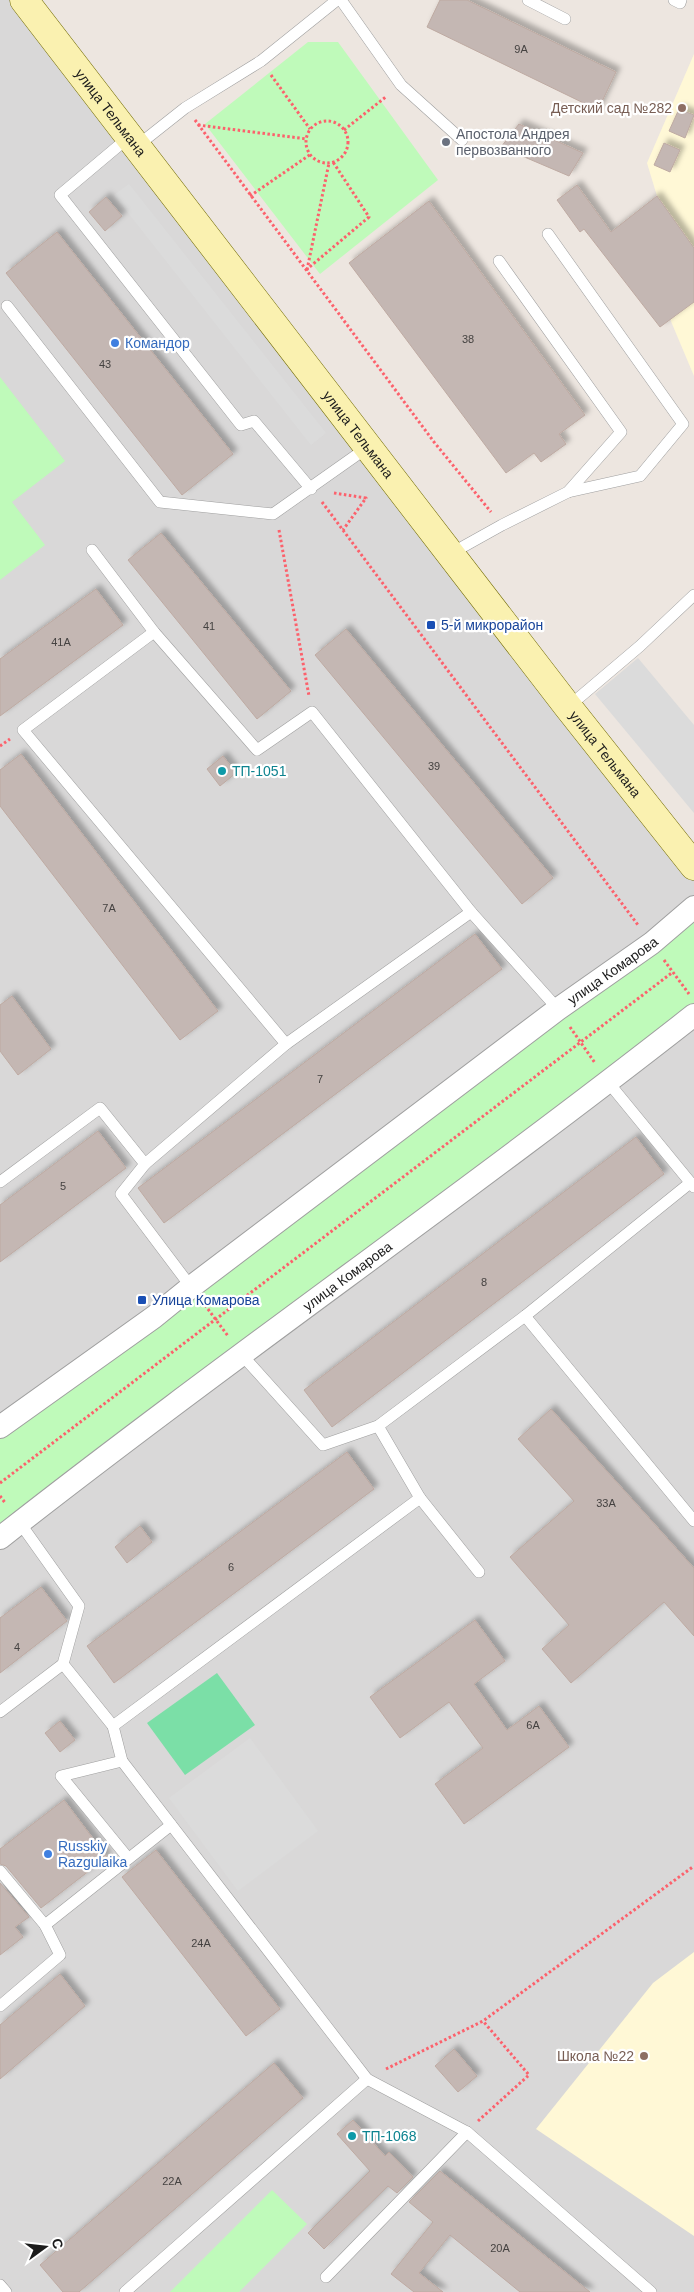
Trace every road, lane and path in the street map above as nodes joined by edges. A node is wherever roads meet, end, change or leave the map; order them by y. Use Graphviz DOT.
graph roads {
  1 [pos="24,0"];
  2 [pos="337,0"];
  3 [pos="342,0"];
  4 [pos="528,0"];
  5 [pos="674,0"];
  6 [pos="681,0"];
  7 [pos="565,19"];
  8 [pos="261,61"];
  9 [pos="401,85"];
  10 [pos="185,108"];
  11 [pos="198,125"];
  12 [pos="310,130"];
  13 [pos="344,130"];
  14 [pos="307,138"];
  15 [pos="462,140"];
  16 [pos="133,142"];
  17 [pos="311,154"];
  18 [pos="331,162"];
  19 [pos="250,196"];
  20 [pos="548,234"];
  21 [pos="499,262"];
  22 [pos="306,270"];
  23 [pos="7,306"];
  24 [pos="368,447"];
  25 [pos="311,489"];
  26 [pos="568,492"];
  27 [pos="313,505"];
  28 [pos="286,525"];
  29 [pos="502,525"];
  30 [pos="343,530"];
  31 [pos="92,550"];
  32 [pos="450,554"];
  33 [pos="694,596"];
  34 [pos="154,632"];
  35 [pos="568,706"];
  36 [pos="312,712"];
  37 [pos="694,866"];
  38 [pos="694,907"];
  39 [pos="471,912"];
  40 [pos="652,943"];
  41 [pos="673,972"];
  42 [pos="694,1000"];
  43 [pos="558,1009"];
  44 [pos="694,1015"];
  45 [pos="580,1042"];
  46 [pos="286,1044"];
  47 [pos="608,1082"];
  48 [pos="145,1164"];
  49 [pos="0,1182"];
  50 [pos="692,1185"];
  51 [pos="191,1286"];
  52 [pos="525,1316"];
  53 [pos="216,1320"];
  54 [pos="242,1355"];
  55 [pos="378,1426"];
  56 [pos="0,1427"];
  57 [pos="0,1484"];
  58 [pos="420,1498"];
  59 [pos="694,1521"];
  60 [pos="20,1523"];
  61 [pos="0,1538"];
  62 [pos="479,1572"];
  63 [pos="62,1664"];
  64 [pos="0,1712"];
  65 [pos="113,1726"];
  66 [pos="122,1761"];
  67 [pos="171,1825"];
  68 [pos="128,1858"];
  69 [pos="694,1866"];
  70 [pos="0,1871"];
  71 [pos="45,1925"];
  72 [pos="0,2006"];
  73 [pos="482,2021"];
  74 [pos="367,2079"];
  75 [pos="467,2132"];
  76 [pos="326,2277"];
  77 [pos="0,2285"];
  78 [pos="6,2292"];
  79 [pos="125,2292"];
  80 [pos="651,2292"];
  1 -- 16 [label="main road, улица Тельмана"];
  2 -- 8 [label="lane"];
  3 -- 9 [label="lane"];
  4 -- 7 [label="lane"];
  5 -- 6 [label="lane"];
  8 -- 10 [label="lane"];
  8 -- 12 [label="path"];
  9 -- 13 [label="path"];
  9 -- 15 [label="lane"];
  10 -- 11 [label="path"];
  10 -- 16 [label="lane"];
  11 -- 14 [label="path"];
  11 -- 19 [label="path"];
  12 -- 13 [label="path"];
  12 -- 14 [label="path"];
  13 -- 18 [label="path"];
  14 -- 17 [label="path"];
  16 -- 24 [label="main road, улица Тельмана"];
  16 -- 25 [label="lane"];
  17 -- 18 [label="path"];
  17 -- 19 [label="path"];
  18 -- 22 [label="path"];
  18 -- 22 [label="path"];
  19 -- 22 [label="path"];
  20 -- 26 [label="lane"];
  21 -- 26 [label="lane"];
  22 -- 29 [label="path"];
  23 -- 25 [label="lane"];
  24 -- 25 [label="lane"];
  24 -- 32 [label="main road, улица Тельмана"];
  25 -- 30 [label="path"];
  26 -- 29 [label="lane"];
  27 -- 30 [label="path"];
  28 -- 36 [label="path"];
  29 -- 32 [label="lane"];
  30 -- 40 [label="path"];
  31 -- 34 [label="lane"];
  32 -- 35 [label="main road, улица Тельмана"];
  33 -- 35 [label="lane"];
  34 -- 36 [label="lane"];
  34 -- 46 [label="lane"];
  35 -- 37 [label="main road, улица Тельмана"];
  36 -- 39 [label="lane"];
  38 -- 40 [label="street, улица Комарова"];
  39 -- 43 [label="lane"];
  39 -- 46 [label="lane"];
  40 -- 41 [label="path"];
  40 -- 43 [label="street, улица Комарова"];
  41 -- 42 [label="path"];
  41 -- 45 [label="path"];
  43 -- 45 [label="path"];
  43 -- 51 [label="street, улица Комарова"];
  44 -- 47 [label="street, улица Комарова"];
  45 -- 47 [label="path"];
  45 -- 53 [label="path"];
  46 -- 48 [label="lane"];
  47 -- 50 [label="lane"];
  47 -- 54 [label="street, улица Комарова"];
  48 -- 49 [label="lane"];
  48 -- 51 [label="lane"];
  50 -- 52 [label="lane"];
  51 -- 53 [label="path"];
  51 -- 56 [label="street, улица Комарова"];
  52 -- 55 [label="lane"];
  52 -- 59 [label="lane"];
  53 -- 54 [label="path"];
  53 -- 57 [label="path"];
  54 -- 55 [label="lane"];
  54 -- 60 [label="street, улица Комарова"];
  55 -- 58 [label="lane"];
  58 -- 62 [label="lane"];
  58 -- 65 [label="lane"];
  60 -- 61 [label="street, улица Комарова"];
  60 -- 63 [label="lane"];
  63 -- 64 [label="lane"];
  63 -- 65 [label="lane"];
  65 -- 66 [label="lane"];
  66 -- 67 [label="lane"];
  66 -- 68 [label="lane"];
  67 -- 68 [label="lane"];
  67 -- 74 [label="lane"];
  68 -- 71 [label="lane"];
  69 -- 73 [label="path"];
  70 -- 71 [label="lane"];
  71 -- 72 [label="lane"];
  73 -- 74 [label="path"];
  73 -- 75 [label="path"];
  74 -- 75 [label="lane"];
  74 -- 79 [label="lane"];
  75 -- 76 [label="lane"];
  75 -- 80 [label="lane"];
  77 -- 78 [label="lane"];
}
